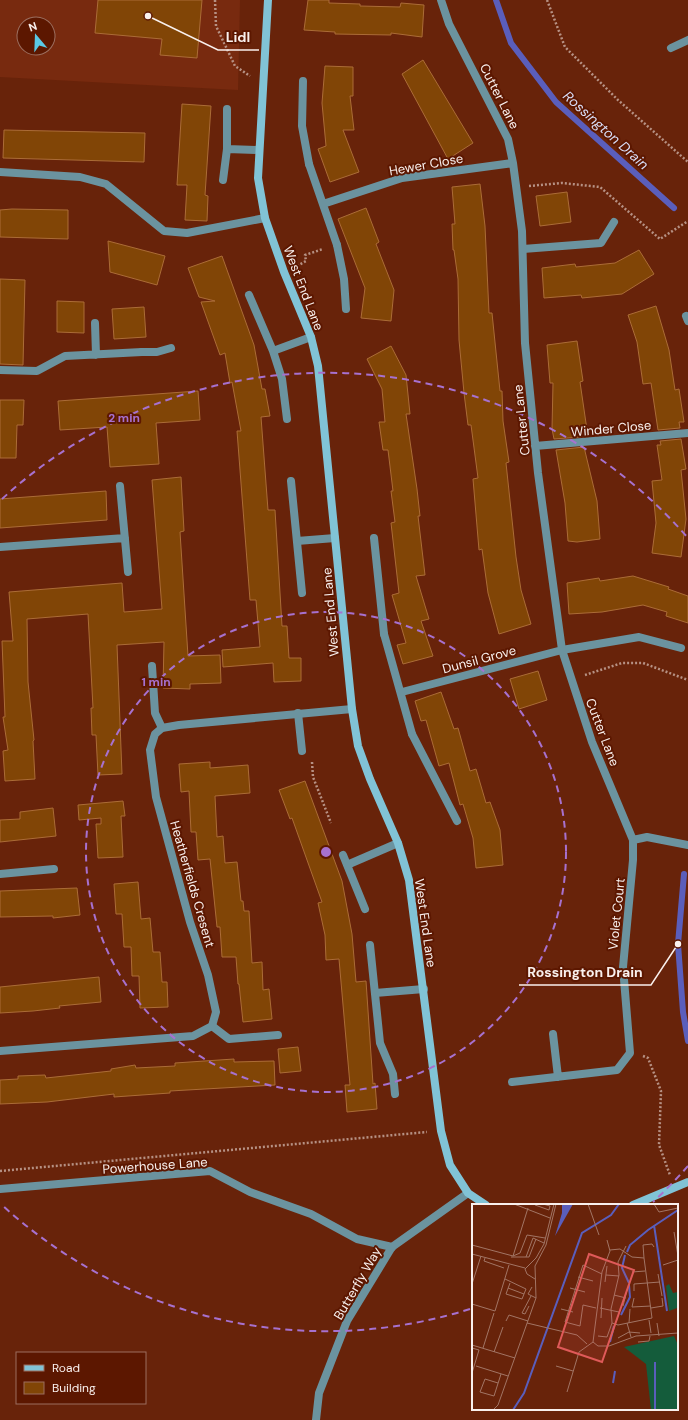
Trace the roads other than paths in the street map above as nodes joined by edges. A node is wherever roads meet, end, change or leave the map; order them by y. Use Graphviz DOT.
graph roads {
  1 [pos="268,0"];
  2 [pos="441,0"];
  3 [pos="688,40"];
  4 [pos="672,48"];
  5 [pos="303,81"];
  6 [pos="227,109"];
  7 [pos="227,149"];
  8 [pos="259,150"];
  9 [pos="513,163"];
  10 [pos="0,172"];
  11 [pos="223,180"];
  12 [pos="323,204"];
  13 [pos="265,218"];
  14 [pos="614,222"];
  15 [pos="523,249"];
  16 [pos="249,295"];
  17 [pos="346,309"];
  18 [pos="95,323"];
  19 [pos="311,337"];
  20 [pos="171,348"];
  21 [pos="273,351"];
  22 [pos="96,355"];
  23 [pos="0,370"];
  24 [pos="287,419"];
  25 [pos="688,434"];
  26 [pos="535,446"];
  27 [pos="292,481"];
  28 [pos="120,486"];
  29 [pos="125,538"];
  30 [pos="335,538"];
  31 [pos="374,538"];
  32 [pos="297,541"];
  33 [pos="0,547"];
  34 [pos="128,572"];
  35 [pos="302,593"];
  36 [pos="681,648"];
  37 [pos="562,650"];
  38 [pos="152,666"];
  39 [pos="402,692"];
  40 [pos="352,709"];
  41 [pos="298,713"];
  42 [pos="162,728"];
  43 [pos="302,751"];
  44 [pos="457,821"];
  45 [pos="633,840"];
  46 [pos="398,843"];
  47 [pos="688,845"];
  48 [pos="343,855"];
  49 [pos="347,865"];
  50 [pos="54,869"];
  51 [pos="0,874"];
  52 [pos="365,910"];
  53 [pos="370,945"];
  54 [pos="424,989"];
  55 [pos="375,993"];
  56 [pos="212,1026"];
  57 [pos="553,1034"];
  58 [pos="278,1035"];
  59 [pos="0,1051"];
  60 [pos="558,1077"];
  61 [pos="512,1082"];
  62 [pos="395,1094"];
  63 [pos="688,1182"];
  64 [pos="0,1188"];
  65 [pos="468,1194"];
  66 [pos="484,1204"];
  67 [pos="635,1204"];
  68 [pos="392,1247"];
  69 [pos="316,1420"];
  1 -- 8 [label="street, West End Lane"];
  2 -- 9 [label="street, Cutter Lane"];
  3 -- 4 [label="street"];
  5 -- 12 [label="street"];
  6 -- 7 [label="street"];
  7 -- 8 [label="street"];
  7 -- 11 [label="street"];
  8 -- 13 [label="street, West End Lane"];
  9 -- 12 [label="street, Hewer Close"];
  9 -- 15 [label="street, Cutter Lane"];
  10 -- 13 [label="street"];
  12 -- 17 [label="street"];
  13 -- 19 [label="street, West End Lane"];
  14 -- 15 [label="street"];
  15 -- 26 [label="street, Cutter Lane"];
  16 -- 21 [label="street"];
  18 -- 22 [label="street"];
  19 -- 21 [label="street"];
  19 -- 30 [label="street, West End Lane"];
  20 -- 22 [label="street"];
  21 -- 24 [label="street"];
  22 -- 23 [label="street"];
  25 -- 26 [label="street, Winder Close"];
  26 -- 37 [label="street, Cutter Lane"];
  27 -- 32 [label="street"];
  28 -- 29 [label="street"];
  29 -- 33 [label="street"];
  29 -- 34 [label="street"];
  30 -- 32 [label="street"];
  30 -- 40 [label="street, West End Lane"];
  31 -- 39 [label="street"];
  32 -- 35 [label="street"];
  36 -- 37 [label="street, Dunsil Grove"];
  37 -- 39 [label="street, Dunsil Grove"];
  37 -- 45 [label="street, Cutter Lane"];
  38 -- 42 [label="street"];
  39 -- 44 [label="street"];
  40 -- 41 [label="street"];
  40 -- 46 [label="street, West End Lane"];
  41 -- 42 [label="street"];
  41 -- 43 [label="street"];
  42 -- 56 [label="street, Heatherfields Cresent"];
  45 -- 47 [label="street"];
  45 -- 60 [label="street, Violet Court"];
  46 -- 49 [label="street"];
  46 -- 54 [label="street, West End Lane"];
  48 -- 49 [label="street"];
  49 -- 52 [label="street"];
  50 -- 51 [label="street"];
  53 -- 55 [label="street"];
  54 -- 55 [label="street"];
  54 -- 65 [label="street, West End Lane"];
  55 -- 62 [label="street"];
  56 -- 58 [label="street"];
  56 -- 59 [label="street"];
  57 -- 60 [label="street"];
  60 -- 61 [label="street"];
  63 -- 67 [label="street"];
  64 -- 68 [label="street, Powerhouse Lane"];
  65 -- 66 [label="street, West End Lane"];
  65 -- 68 [label="street, Butterfly Way"];
  68 -- 69 [label="street, Butterfly Way"];
}
